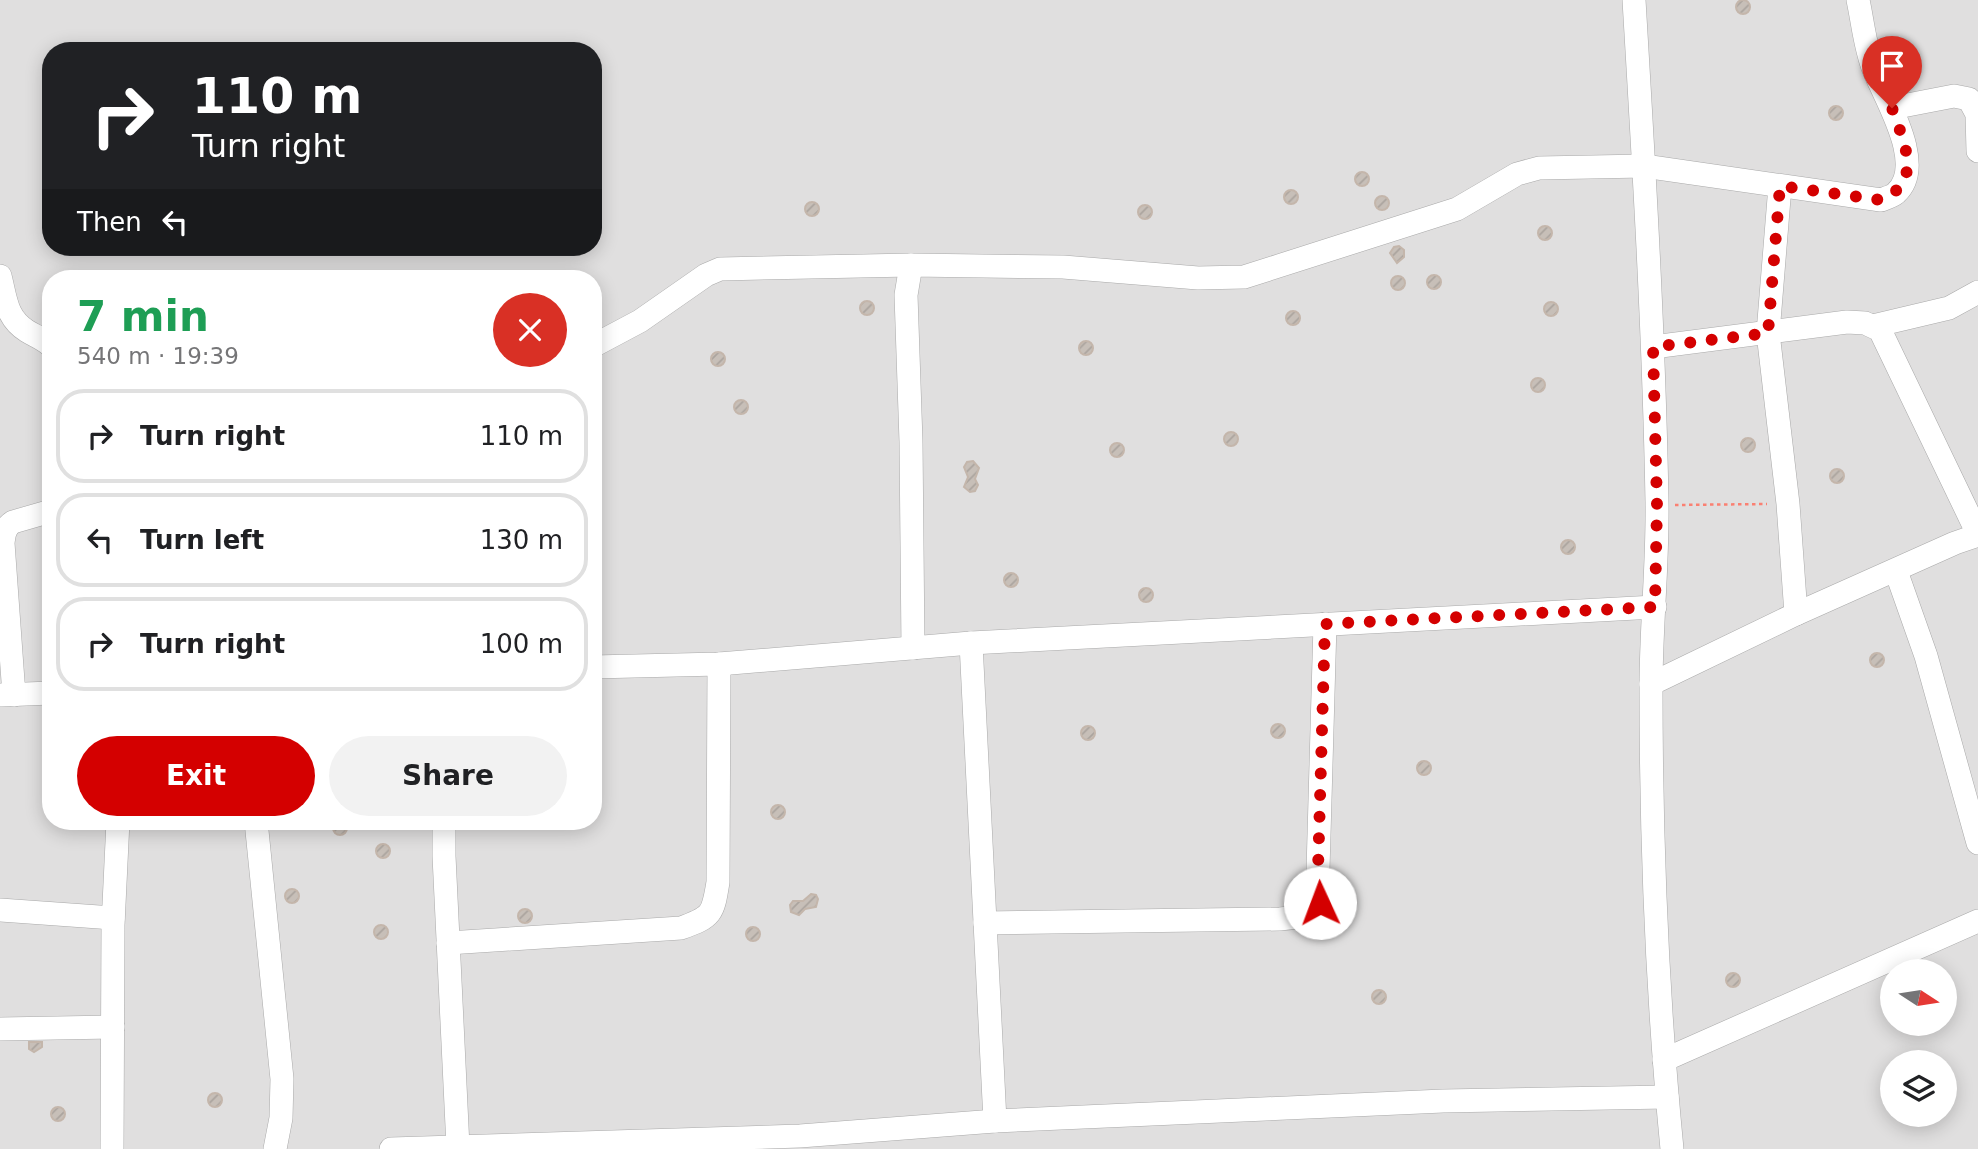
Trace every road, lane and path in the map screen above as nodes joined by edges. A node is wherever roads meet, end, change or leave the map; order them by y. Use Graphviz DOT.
graph roads {
  1 [pos="1634,0"];
  2 [pos="1858,0"];
  3 [pos="1974,99"];
  4 [pos="1892,108"];
  5 [pos="1978,151"];
  6 [pos="1644,166"];
  7 [pos="1780,186"];
  8 [pos="911,265"];
  9 [pos="0,276"];
  10 [pos="1978,292"];
  11 [pos="1873,326"];
  12 [pos="1768,333"];
  13 [pos="42,339"];
  14 [pos="602,341"];
  15 [pos="1653,347"];
  16 [pos="1788,504"];
  17 [pos="1657,505"];
  18 [pos="42,514"];
  19 [pos="1978,534"];
  20 [pos="1896,571"];
  21 [pos="1655,607"];
  22 [pos="1796,614"];
  23 [pos="1325,624"];
  24 [pos="971,643"];
  25 [pos="913,648"];
  26 [pos="719,664"];
  27 [pos="602,667"];
  28 [pos="1651,684"];
  29 [pos="42,693"];
  30 [pos="7,695"];
  31 [pos="118,830"];
  32 [pos="257,830"];
  33 [pos="444,830"];
  34 [pos="1978,844"];
  35 [pos="0,910"];
  36 [pos="113,918"];
  37 [pos="1978,921"];
  38 [pos="985,923"];
  39 [pos="448,943"];
  40 [pos="113,1027"];
  41 [pos="0,1029"];
  42 [pos="1664,1060"];
  43 [pos="1667,1097"];
  44 [pos="995,1121"];
  45 [pos="458,1147"];
  46 [pos="112,1149"];
  47 [pos="275,1149"];
  48 [pos="391,1149"];
  49 [pos="1672,1149"];
  1 -- 6 [label="street"];
  2 -- 4 [label="street"];
  3 -- 4 [label="street"];
  3 -- 5 [label="street"];
  4 -- 7 [label="street"];
  6 -- 7 [label="street"];
  6 -- 8 [label="street"];
  6 -- 15 [label="street"];
  7 -- 12 [label="street"];
  8 -- 14 [label="street"];
  8 -- 25 [label="street"];
  9 -- 13 [label="street"];
  10 -- 11 [label="street"];
  11 -- 12 [label="street"];
  11 -- 19 [label="street"];
  12 -- 15 [label="street"];
  12 -- 16 [label="street"];
  15 -- 17 [label="street"];
  16 -- 17 [label="path"];
  16 -- 22 [label="street"];
  17 -- 21 [label="street"];
  18 -- 30 [label="street"];
  19 -- 20 [label="street"];
  20 -- 22 [label="street"];
  20 -- 34 [label="street"];
  21 -- 23 [label="street"];
  21 -- 28 [label="street"];
  22 -- 28 [label="street"];
  23 -- 24 [label="street"];
  23 -- 38 [label="street"];
  24 -- 25 [label="street"];
  24 -- 38 [label="street"];
  25 -- 26 [label="street"];
  26 -- 27 [label="street"];
  26 -- 39 [label="street"];
  28 -- 42 [label="street"];
  29 -- 30 [label="street"];
  31 -- 36 [label="street"];
  32 -- 47 [label="street"];
  33 -- 39 [label="street"];
  35 -- 36 [label="street"];
  36 -- 40 [label="street"];
  37 -- 42 [label="street"];
  38 -- 44 [label="street"];
  39 -- 45 [label="street"];
  40 -- 41 [label="street"];
  40 -- 46 [label="street"];
  42 -- 43 [label="street"];
  43 -- 44 [label="street"];
  43 -- 49 [label="street"];
  44 -- 45 [label="street"];
  45 -- 48 [label="street"];
}
